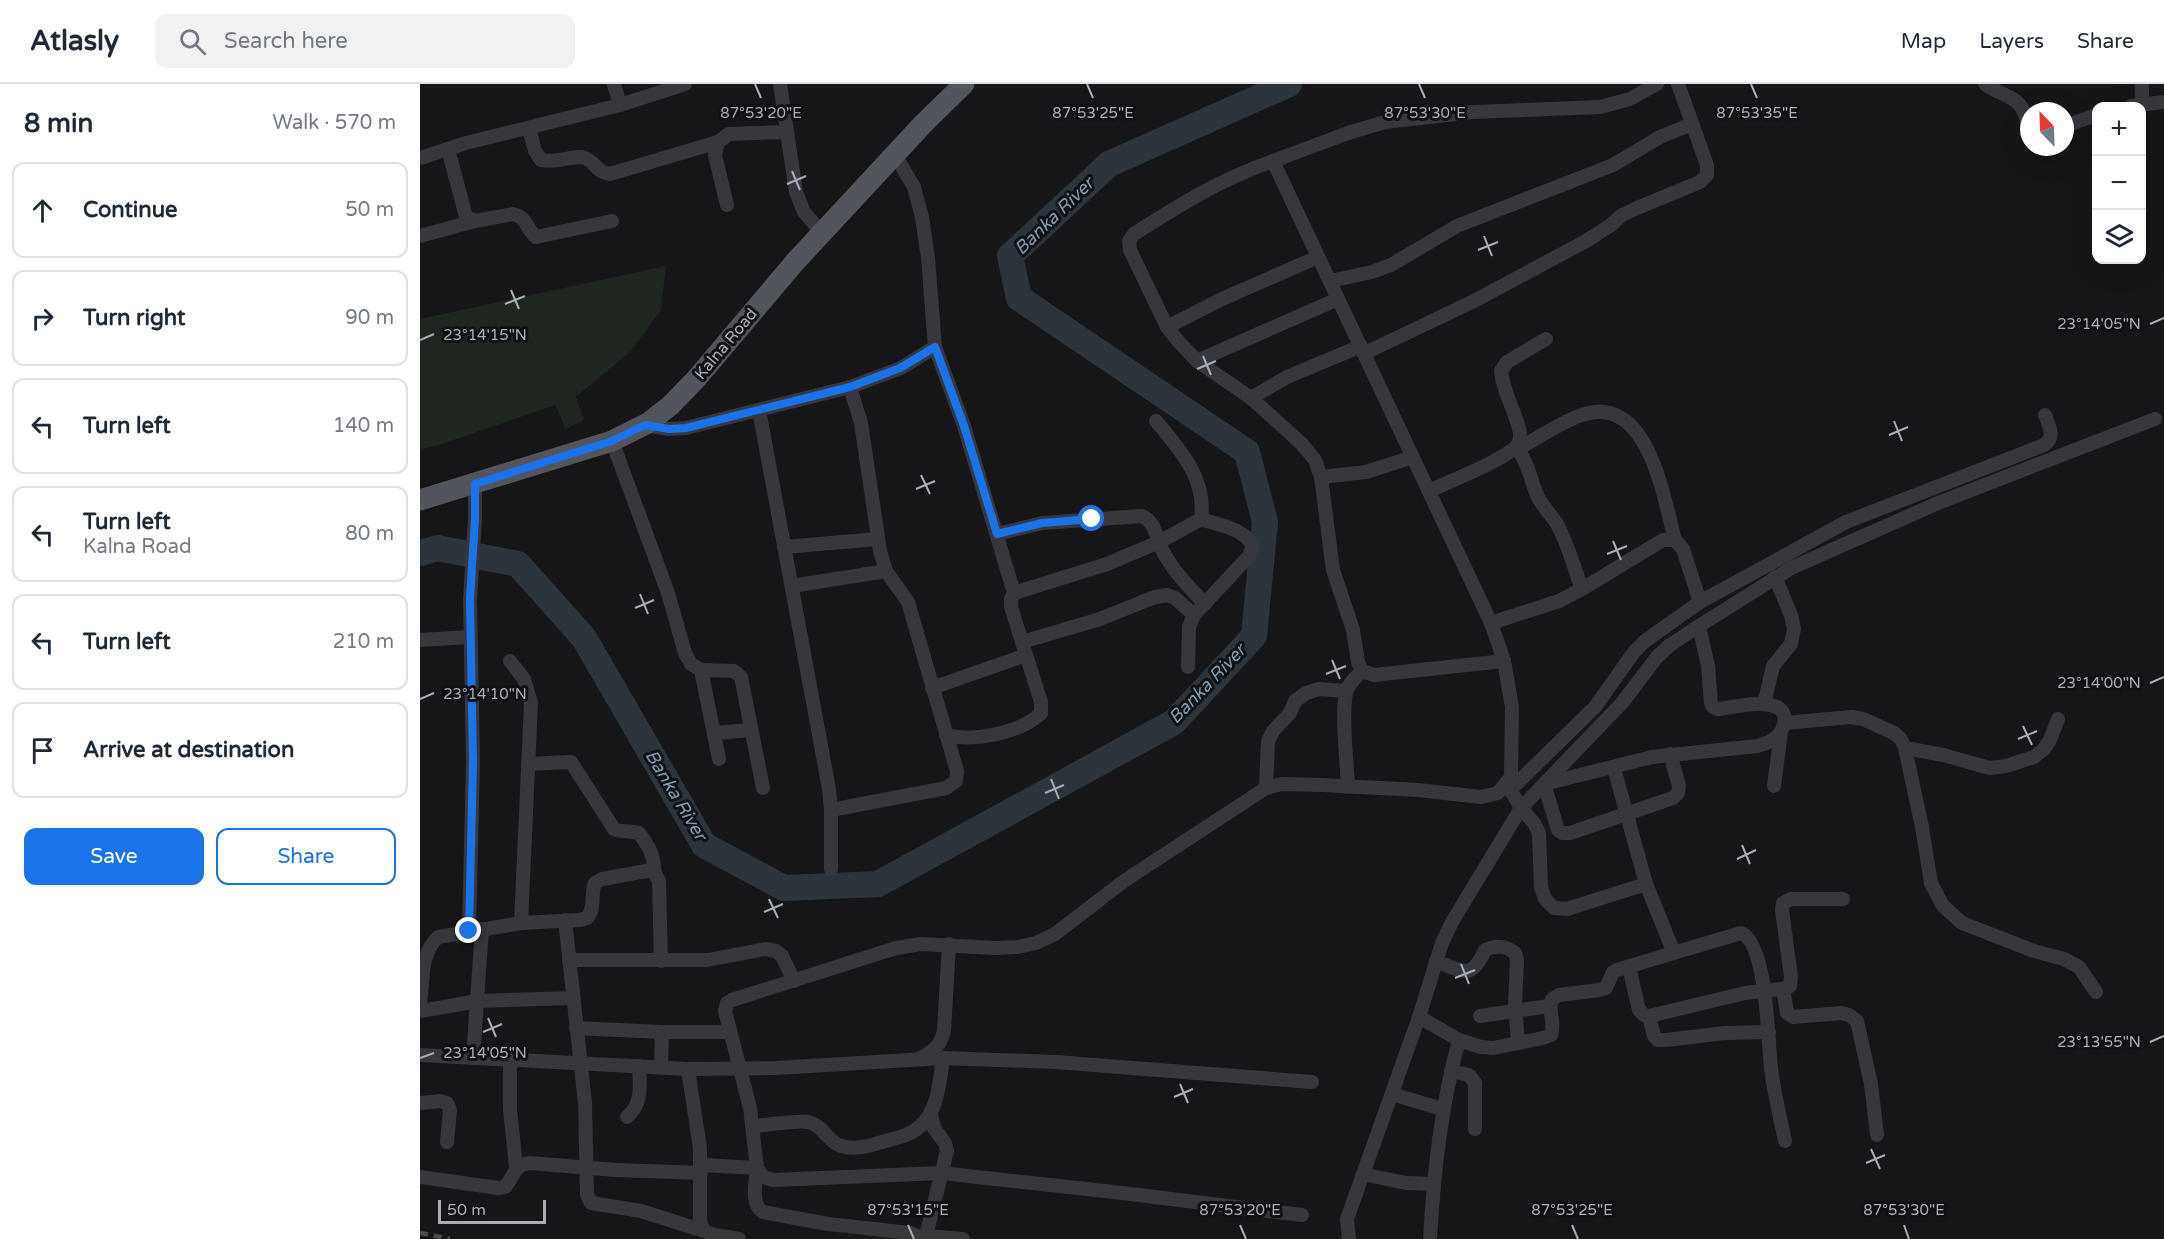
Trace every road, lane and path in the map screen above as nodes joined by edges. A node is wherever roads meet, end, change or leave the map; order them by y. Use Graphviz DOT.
graph roads {
  1 [pos="614,84"];
  2 [pos="682,84"];
  3 [pos="780,84"];
  4 [pos="964,84"];
  5 [pos="1657,84"];
  6 [pos="1678,84"];
  7 [pos="1984,84"];
  8 [pos="2142,84"];
  9 [pos="2137,102"];
  10 [pos="2162,104"];
  11 [pos="620,105"];
  12 [pos="2146,105"];
  13 [pos="2020,106"];
  14 [pos="2092,117"];
  15 [pos="2074,123"];
  16 [pos="1692,124"];
  17 [pos="529,128"];
  18 [pos="787,132"];
  19 [pos="718,142"];
  20 [pos="448,149"];
  21 [pos="895,155"];
  22 [pos="420,158"];
  23 [pos="1273,161"];
  24 [pos="727,205"];
  25 [pos="475,221"];
  26 [pos="612,221"];
  27 [pos="822,233"];
  28 [pos="420,236"];
  29 [pos="1318,257"];
  30 [pos="1330,281"];
  31 [pos="1338,299"];
  32 [pos="1167,327"];
  33 [pos="1546,339"];
  34 [pos="935,347"];
  35 [pos="1363,349"];
  36 [pos="1197,361"];
  37 [pos="850,387"];
  38 [pos="1251,398"];
  39 [pos="759,410"];
  40 [pos="2045,415"];
  41 [pos="2155,419"];
  42 [pos="1156,421"];
  43 [pos="645,425"];
  44 [pos="612,441"];
  45 [pos="1517,448"];
  46 [pos="1413,457"];
  47 [pos="1321,477"];
  48 [pos="475,484"];
  49 [pos="1429,490"];
  50 [pos="420,500"];
  51 [pos="1201,519"];
  52 [pos="997,534"];
  53 [pos="878,539"];
  54 [pos="1675,540"];
  55 [pos="1159,542"];
  56 [pos="784,548"];
  57 [pos="886,571"];
  58 [pos="1775,577"];
  59 [pos="792,586"];
  60 [pos="1582,589"];
  61 [pos="1014,593"];
  62 [pos="1700,602"];
  63 [pos="1205,604"];
  64 [pos="1194,615"];
  65 [pos="1491,623"];
  66 [pos="1699,626"];
  67 [pos="470,637"];
  68 [pos="420,640"];
  69 [pos="1024,649"];
  70 [pos="510,661"];
  71 [pos="1504,662"];
  72 [pos="1188,667"];
  73 [pos="701,670"];
  74 [pos="1362,671"];
  75 [pos="932,688"];
  76 [pos="1346,692"];
  77 [pos="1764,704"];
  78 [pos="2058,718"];
  79 [pos="1783,728"];
  80 [pos="751,730"];
  81 [pos="714,733"];
  82 [pos="946,735"];
  83 [pos="1905,748"];
  84 [pos="1670,754"];
  85 [pos="719,759"];
  86 [pos="528,764"];
  87 [pos="1614,768"];
  88 [pos="1544,784"];
  89 [pos="1774,786"];
  90 [pos="1348,787"];
  91 [pos="1509,787"];
  92 [pos="763,788"];
  93 [pos="1266,788"];
  94 [pos="1521,808"];
  95 [pos="831,810"];
  96 [pos="1627,814"];
  97 [pos="831,869"];
  98 [pos="654,872"];
  99 [pos="1646,884"];
  100 [pos="1843,899"];
  101 [pos="565,920"];
  102 [pos="521,922"];
  103 [pos="475,930"];
  104 [pos="949,944"];
  105 [pos="1670,954"];
  106 [pos="569,960"];
  107 [pos="661,961"];
  108 [pos="1436,961"];
  109 [pos="1629,967"];
  110 [pos="794,981"];
  111 [pos="1783,989"];
  112 [pos="1765,991"];
  113 [pos="2096,992"];
  114 [pos="573,998"];
  115 [pos="478,1001"];
  116 [pos="420,1002"];
  117 [pos="1549,1006"];
  118 [pos="1516,1010"];
  119 [pos="420,1011"];
  120 [pos="1480,1016"];
  121 [pos="1650,1016"];
  122 [pos="1419,1017"];
  123 [pos="576,1028"];
  124 [pos="662,1032"];
  125 [pos="1769,1032"];
  126 [pos="731,1034"];
  127 [pos="1459,1040"];
  128 [pos="1518,1043"];
  129 [pos="420,1055"];
  130 [pos="473,1058"];
  131 [pos="921,1058"];
  132 [pos="943,1058"];
  133 [pos="510,1061"];
  134 [pos="579,1062"];
  135 [pos="639,1066"];
  136 [pos="661,1067"];
  137 [pos="739,1068"];
  138 [pos="688,1069"];
  139 [pos="1451,1071"];
  140 [pos="1312,1082"];
  141 [pos="1392,1094"];
  142 [pos="420,1103"];
  143 [pos="1443,1109"];
  144 [pos="931,1114"];
  145 [pos="627,1117"];
  146 [pos="753,1126"];
  147 [pos="1474,1129"];
  148 [pos="1877,1135"];
  149 [pos="1785,1141"];
  150 [pos="447,1142"];
  151 [pos="516,1167"];
  152 [pos="587,1167"];
  153 [pos="757,1168"];
  154 [pos="701,1169"];
  155 [pos="941,1173"];
  156 [pos="1363,1174"];
  157 [pos="420,1177"];
  158 [pos="1433,1184"];
  159 [pos="1302,1215"];
  160 [pos="704,1231"];
  161 [pos="920,1237"];
  162 [pos="739,1239"];
  163 [pos="963,1239"];
  164 [pos="1349,1239"];
  165 [pos="1430,1239"];
  1 -- 11 [label="street"];
  2 -- 11 [label="street"];
  3 -- 18 [label="street"];
  4 -- 21 [label="main road, Kalna Road"];
  5 -- 23 [label="street"];
  6 -- 16 [label="street"];
  7 -- 13 [label="street"];
  8 -- 9 [label="street"];
  10 -- 12 [label="street"];
  11 -- 17 [label="street"];
  14 -- 15 [label="street"];
  16 -- 30 [label="street"];
  16 -- 35 [label="street"];
  17 -- 19 [label="street"];
  17 -- 20 [label="street"];
  18 -- 19 [label="street"];
  18 -- 27 [label="street"];
  19 -- 24 [label="street"];
  20 -- 22 [label="street"];
  20 -- 25 [label="street"];
  21 -- 27 [label="main road, Kalna Road"];
  21 -- 34 [label="street"];
  23 -- 29 [label="street"];
  23 -- 32 [label="street"];
  25 -- 26 [label="street"];
  25 -- 28 [label="street"];
  27 -- 43 [label="main road, Kalna Road"];
  29 -- 30 [label="street"];
  29 -- 32 [label="street"];
  30 -- 31 [label="street"];
  31 -- 35 [label="street"];
  31 -- 36 [label="street"];
  32 -- 36 [label="street"];
  33 -- 45 [label="street"];
  34 -- 37 [label="street"];
  34 -- 52 [label="street"];
  35 -- 38 [label="street"];
  35 -- 46 [label="street"];
  36 -- 38 [label="street"];
  37 -- 39 [label="street"];
  37 -- 53 [label="street"];
  38 -- 47 [label="street"];
  39 -- 43 [label="street"];
  39 -- 56 [label="street"];
  40 -- 62 [label="street"];
  41 -- 58 [label="street"];
  42 -- 51 [label="street"];
  43 -- 44 [label="main road, Kalna Road"];
  44 -- 48 [label="main road, Kalna Road"];
  44 -- 73 [label="street"];
  45 -- 49 [label="street"];
  45 -- 54 [label="street"];
  45 -- 60 [label="street"];
  46 -- 47 [label="street"];
  46 -- 49 [label="street"];
  47 -- 74 [label="street"];
  48 -- 50 [label="main road, Kalna Road"];
  48 -- 67 [label="street"];
  49 -- 65 [label="street"];
  51 -- 55 [label="street"];
  51 -- 63 [label="street"];
  52 -- 55 [label="street"];
  52 -- 61 [label="street"];
  53 -- 56 [label="street"];
  53 -- 57 [label="street"];
  54 -- 60 [label="street"];
  54 -- 62 [label="street"];
  55 -- 61 [label="street"];
  55 -- 63 [label="street"];
  56 -- 59 [label="street"];
  57 -- 59 [label="street"];
  57 -- 75 [label="street"];
  58 -- 66 [label="street"];
  58 -- 77 [label="street"];
  59 -- 95 [label="street"];
  60 -- 65 [label="street"];
  61 -- 69 [label="street"];
  62 -- 91 [label="street"];
  63 -- 64 [label="street"];
  64 -- 69 [label="street"];
  64 -- 72 [label="street"];
  65 -- 71 [label="street"];
  66 -- 77 [label="street"];
  66 -- 88 [label="street"];
  67 -- 68 [label="street"];
  67 -- 103 [label="street"];
  69 -- 75 [label="street"];
  69 -- 82 [label="street"];
  70 -- 86 [label="street"];
  71 -- 74 [label="street"];
  71 -- 91 [label="street"];
  73 -- 80 [label="street"];
  73 -- 81 [label="street"];
  74 -- 76 [label="street"];
  75 -- 82 [label="street"];
  76 -- 90 [label="street"];
  76 -- 93 [label="street"];
  77 -- 79 [label="street"];
  78 -- 83 [label="street"];
  79 -- 83 [label="street"];
  79 -- 84 [label="street"];
  79 -- 89 [label="street"];
  80 -- 81 [label="street"];
  80 -- 92 [label="street"];
  81 -- 85 [label="street"];
  82 -- 95 [label="street"];
  83 -- 113 [label="street"];
  84 -- 87 [label="street"];
  84 -- 96 [label="street"];
  86 -- 98 [label="street"];
  86 -- 102 [label="street"];
  87 -- 88 [label="street"];
  87 -- 96 [label="street"];
  88 -- 94 [label="street"];
  88 -- 96 [label="street"];
  90 -- 91 [label="street"];
  90 -- 93 [label="street"];
  91 -- 94 [label="street"];
  93 -- 104 [label="street"];
  94 -- 99 [label="street"];
  94 -- 108 [label="street"];
  95 -- 97 [label="street"];
  96 -- 99 [label="street"];
  98 -- 101 [label="street"];
  98 -- 107 [label="street"];
  99 -- 105 [label="street"];
  100 -- 111 [label="street"];
  101 -- 102 [label="street"];
  101 -- 106 [label="street"];
  102 -- 103 [label="street"];
  103 -- 115 [label="street"];
  103 -- 116 [label="street"];
  104 -- 110 [label="street"];
  104 -- 131 [label="street"];
  105 -- 109 [label="street"];
  105 -- 112 [label="street"];
  106 -- 107 [label="street"];
  106 -- 114 [label="street"];
  107 -- 110 [label="street"];
  108 -- 118 [label="street"];
  108 -- 122 [label="street"];
  109 -- 117 [label="street"];
  109 -- 121 [label="street"];
  110 -- 126 [label="street"];
  111 -- 112 [label="street"];
  111 -- 148 [label="street"];
  112 -- 121 [label="street"];
  112 -- 125 [label="street"];
  114 -- 115 [label="street"];
  114 -- 123 [label="street"];
  115 -- 119 [label="street"];
  115 -- 130 [label="street"];
  117 -- 118 [label="street"];
  117 -- 128 [label="street"];
  118 -- 120 [label="street"];
  118 -- 128 [label="street"];
  121 -- 125 [label="street"];
  122 -- 127 [label="street"];
  122 -- 141 [label="street"];
  123 -- 124 [label="street"];
  123 -- 134 [label="street"];
  124 -- 126 [label="street"];
  124 -- 136 [label="street"];
  125 -- 149 [label="street"];
  126 -- 137 [label="street"];
  127 -- 128 [label="street"];
  127 -- 139 [label="street"];
  129 -- 130 [label="street"];
  130 -- 133 [label="street"];
  131 -- 132 [label="street"];
  131 -- 137 [label="street"];
  132 -- 140 [label="street"];
  132 -- 144 [label="street"];
  133 -- 134 [label="street"];
  133 -- 151 [label="street"];
  134 -- 135 [label="street"];
  134 -- 152 [label="street"];
  135 -- 136 [label="street"];
  135 -- 145 [label="street"];
  136 -- 138 [label="street"];
  137 -- 138 [label="street"];
  137 -- 146 [label="street"];
  138 -- 154 [label="street"];
  139 -- 143 [label="street"];
  139 -- 147 [label="street"];
  141 -- 143 [label="street"];
  141 -- 156 [label="street"];
  142 -- 150 [label="street"];
  143 -- 158 [label="street"];
  144 -- 146 [label="street"];
  144 -- 155 [label="street"];
  146 -- 153 [label="street"];
  151 -- 152 [label="street"];
  151 -- 157 [label="street"];
  152 -- 154 [label="street"];
  152 -- 160 [label="street"];
  153 -- 154 [label="street"];
  153 -- 155 [label="street"];
  153 -- 161 [label="street"];
  154 -- 160 [label="street"];
  155 -- 159 [label="street"];
  155 -- 161 [label="street"];
  156 -- 158 [label="street"];
  156 -- 164 [label="street"];
  158 -- 165 [label="street"];
  160 -- 162 [label="street"];
  161 -- 163 [label="street"];
}
